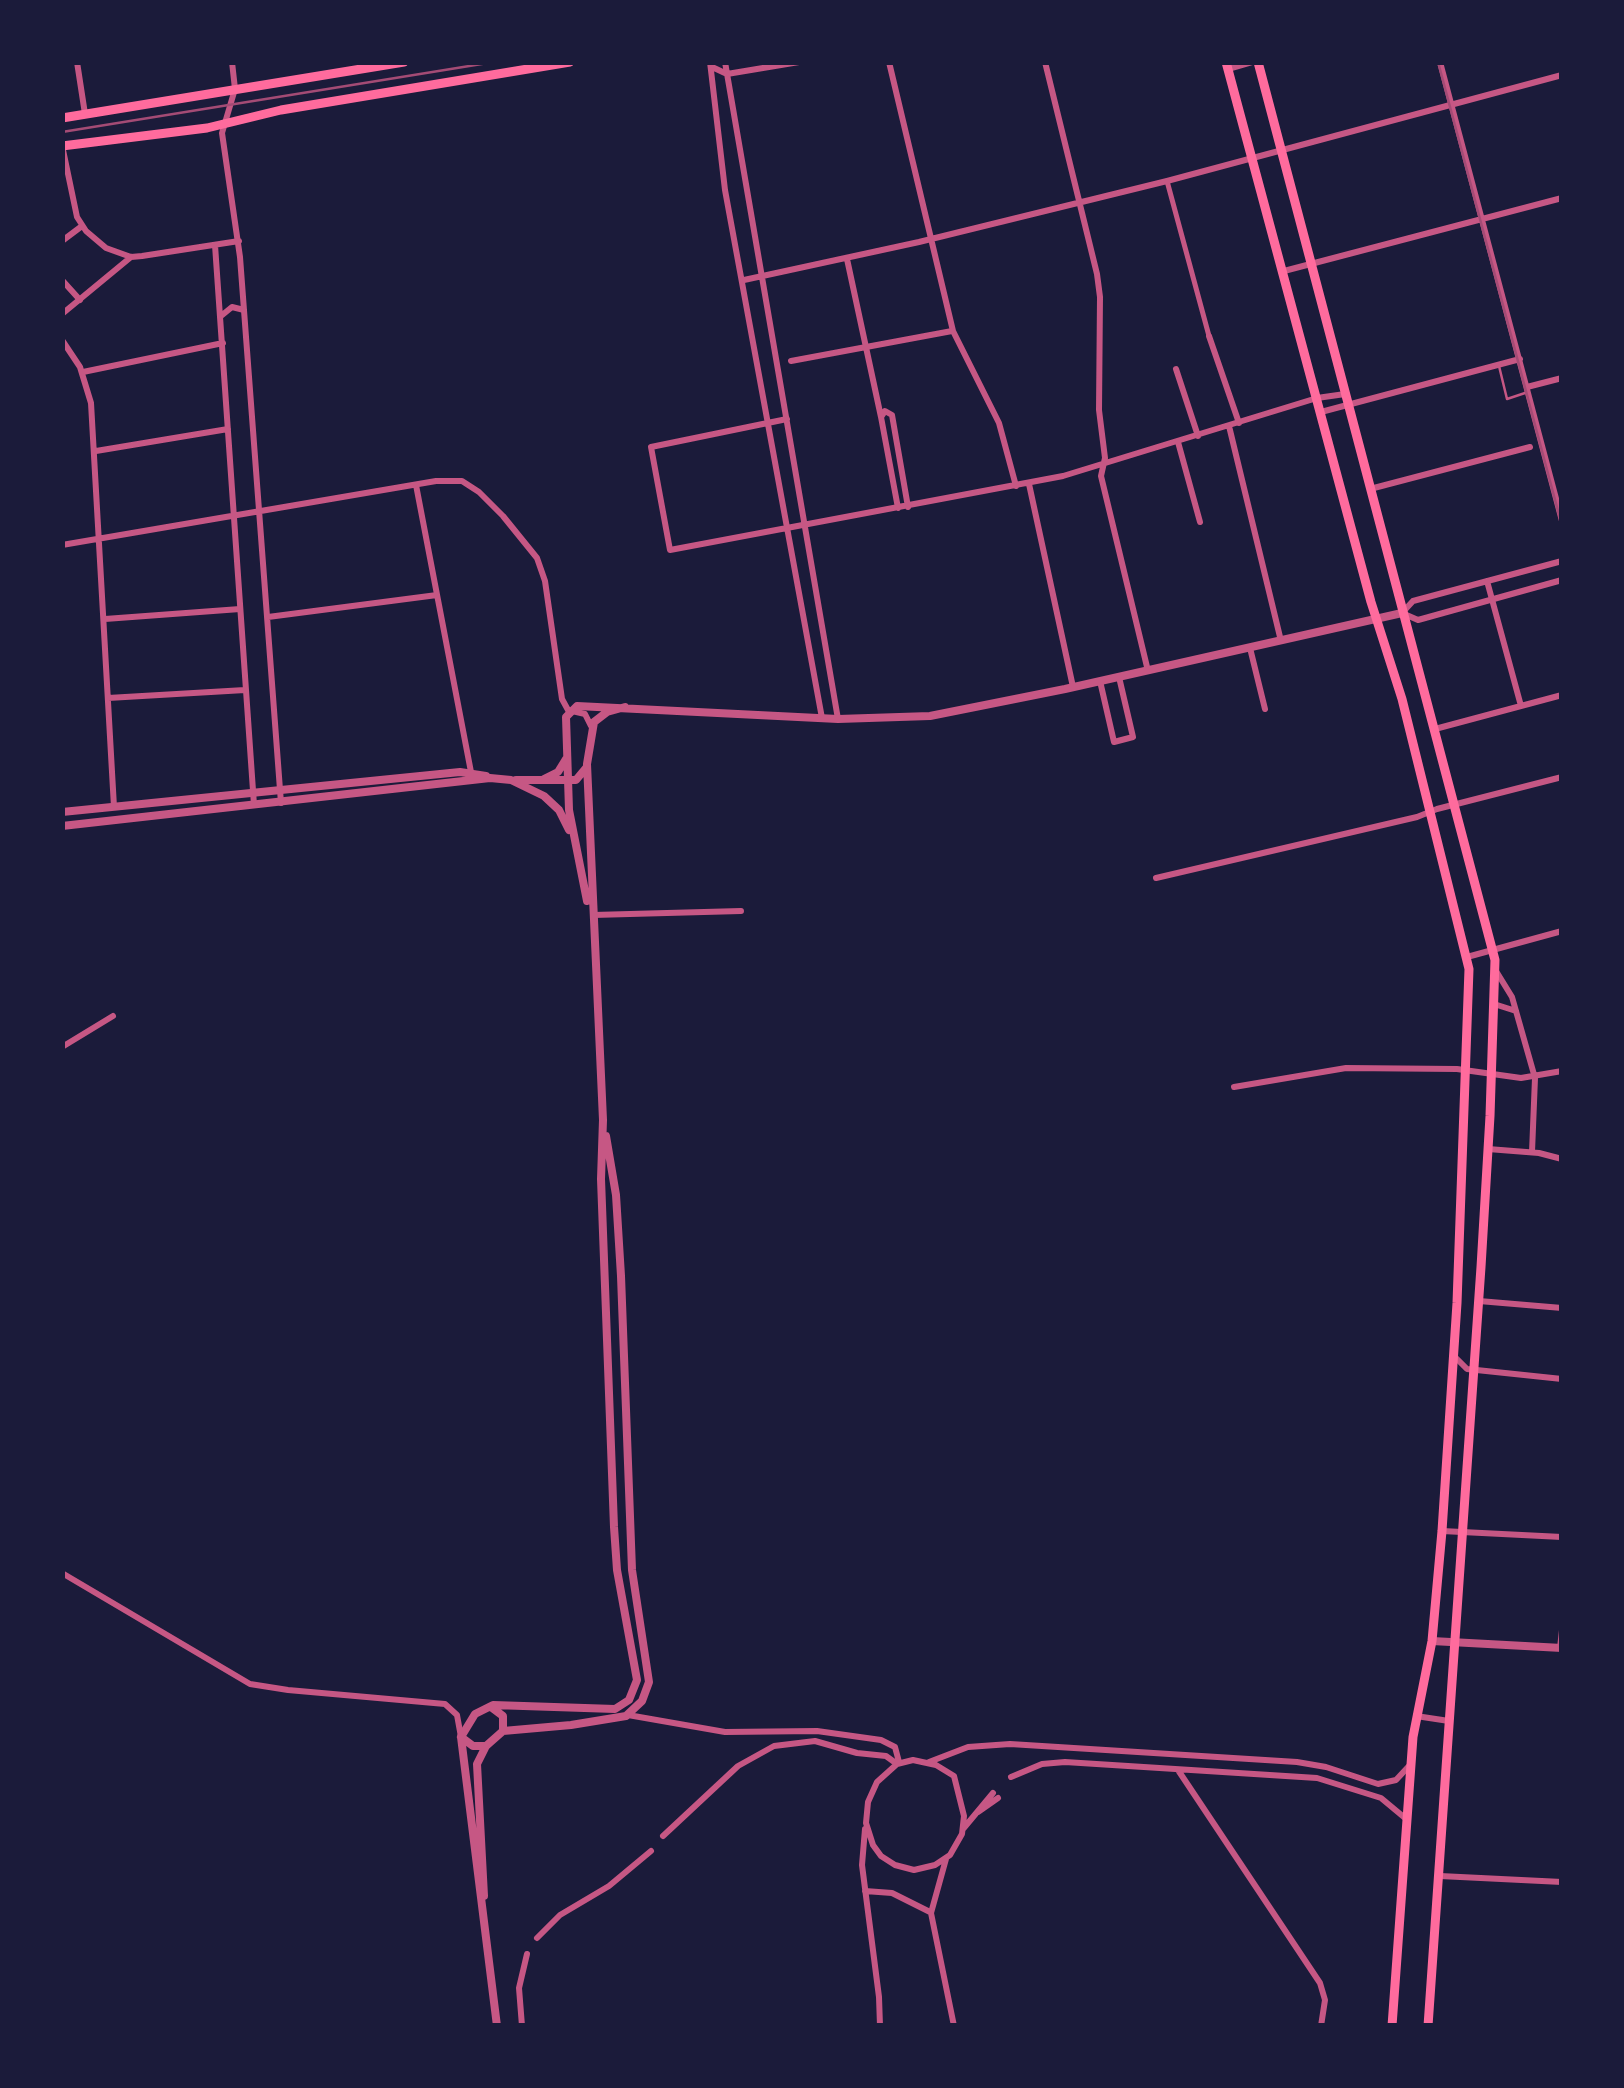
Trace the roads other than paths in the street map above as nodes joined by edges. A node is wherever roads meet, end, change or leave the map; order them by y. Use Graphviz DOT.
graph roads {
  1 [pos="77,62"];
  2 [pos="232,62"];
  3 [pos="404,62"];
  4 [pos="570,62"];
  5 [pos="726,62"];
  6 [pos="799,62"];
  7 [pos="889,62"];
  8 [pos="1044,62"];
  9 [pos="1255,62"];
  10 [pos="1440,62"];
  11 [pos="711,64"];
  12 [pos="1227,66"];
  13 [pos="727,74"];
  14 [pos="1562,75"];
  15 [pos="235,89"];
  16 [pos="1452,104"];
  17 [pos="732,105"];
  18 [pos="714,110"];
  19 [pos="86,114"];
  20 [pos="62,118"];
  21 [pos="223,125"];
  22 [pos="63,146"];
  23 [pos="1280,151"];
  24 [pos="1253,159"];
  25 [pos="1167,181"];
  26 [pos="1562,198"];
  27 [pos="1081,202"];
  28 [pos="1482,219"];
  29 [pos="82,226"];
  30 [pos="931,239"];
  31 [pos="238,241"];
  32 [pos="62,242"];
  33 [pos="216,245"];
  34 [pos="131,257"];
  35 [pos="846,258"];
  36 [pos="1310,264"];
  37 [pos="1284,270"];
  38 [pos="762,277"];
  39 [pos="62,280"];
  40 [pos="744,280"];
  41 [pos="80,300"];
  42 [pos="244,311"];
  43 [pos="62,314"];
  44 [pos="221,316"];
  45 [pos="953,331"];
  46 [pos="1209,336"];
  47 [pos="62,340"];
  48 [pos="223,343"];
  49 [pos="864,347"];
  50 [pos="1520,359"];
  51 [pos="792,360"];
  52 [pos="1498,365"];
  53 [pos="1176,369"];
  54 [pos="83,372"];
  55 [pos="1562,378"];
  56 [pos="1528,390"];
  57 [pos="1318,398"];
  58 [pos="1347,399"];
  59 [pos="1321,412"];
  60 [pos="881,416"];
  61 [pos="787,419"];
  62 [pos="769,422"];
  63 [pos="1239,423"];
  64 [pos="1229,426"];
  65 [pos="228,430"];
  66 [pos="1198,436"];
  67 [pos="1178,442"];
  68 [pos="1530,447"];
  69 [pos="96,452"];
  70 [pos="1102,467"];
  71 [pos="1028,484"];
  72 [pos="416,485"];
  73 [pos="1016,486"];
  74 [pos="1370,489"];
  75 [pos="908,507"];
  76 [pos="898,508"];
  77 [pos="258,512"];
  78 [pos="234,516"];
  79 [pos="1562,521"];
  80 [pos="1200,522"];
  81 [pos="806,526"];
  82 [pos="788,530"];
  83 [pos="100,538"];
  84 [pos="62,545"];
  85 [pos="1561,561"];
  86 [pos="1562,580"];
  87 [pos="1488,581"];
  88 [pos="438,595"];
  89 [pos="1493,600"];
  90 [pos="240,609"];
  91 [pos="1402,613"];
  92 [pos="268,617"];
  93 [pos="1377,618"];
  94 [pos="105,619"];
  95 [pos="1281,641"];
  96 [pos="1250,648"];
  97 [pos="1148,670"];
  98 [pos="1119,677"];
  99 [pos="1100,681"];
  100 [pos="1073,687"];
  101 [pos="245,690"];
  102 [pos="1562,695"];
  103 [pos="108,698"];
  104 [pos="1521,706"];
  105 [pos="625,707"];
  106 [pos="1265,708"];
  107 [pos="570,711"];
  108 [pos="822,718"];
  109 [pos="838,719"];
  110 [pos="591,726"];
  111 [pos="1434,730"];
  112 [pos="568,755"];
  113 [pos="587,764"];
  114 [pos="471,772"];
  115 [pos="1562,777"];
  116 [pos="490,778"];
  117 [pos="511,780"];
  118 [pos="535,781"];
  119 [pos="568,781"];
  120 [pos="346,784"];
  121 [pos="280,792"];
  122 [pos="250,795"];
  123 [pos="347,795"];
  124 [pos="280,803"];
  125 [pos="1455,805"];
  126 [pos="251,806"];
  127 [pos="114,807"];
  128 [pos="1430,811"];
  129 [pos="62,812"];
  130 [pos="62,826"];
  131 [pos="572,839"];
  132 [pos="1156,878"];
  133 [pos="741,911"];
  134 [pos="592,915"];
  135 [pos="1562,931"];
  136 [pos="1493,950"];
  137 [pos="1467,957"];
  138 [pos="1495,970"];
  139 [pos="1494,1004"];
  140 [pos="1518,1011"];
  141 [pos="114,1016"];
  142 [pos="62,1047"];
  143 [pos="1467,1071"];
  144 [pos="1562,1071"];
  145 [pos="1492,1075"];
  146 [pos="1535,1078"];
  147 [pos="1234,1087"];
  148 [pos="603,1120"];
  149 [pos="1488,1149"];
  150 [pos="1532,1152"];
  151 [pos="1561,1160"];
  152 [pos="1478,1300"];
  153 [pos="1562,1308"];
  154 [pos="1453,1355"];
  155 [pos="1474,1370"];
  156 [pos="1562,1380"];
  157 [pos="1442,1530"];
  158 [pos="1461,1531"];
  159 [pos="1562,1537"];
  160 [pos="62,1573"];
  161 [pos="1562,1630"];
  162 [pos="1432,1641"];
  163 [pos="1453,1642"];
  164 [pos="1561,1648"];
  165 [pos="486,1707"];
  166 [pos="628,1714"];
  167 [pos="1416,1716"];
  168 [pos="1448,1721"];
  169 [pos="503,1730"];
  170 [pos="461,1736"];
  171 [pos="486,1746"];
  172 [pos="929,1762"];
  173 [pos="898,1763"];
  174 [pos="1410,1765"];
  175 [pos="1178,1769"];
  176 [pos="1013,1780"];
  177 [pos="995,1796"];
  178 [pos="1405,1818"];
  179 [pos="866,1822"];
  180 [pos="963,1830"];
  181 [pos="663,1836"];
  182 [pos="651,1852"];
  183 [pos="947,1858"];
  184 [pos="1440,1876"];
  185 [pos="1562,1882"];
  186 [pos="866,1891"];
  187 [pos="484,1913"];
  188 [pos="932,1913"];
  189 [pos="537,1938"];
  190 [pos="527,1954"];
  191 [pos="497,2026"];
  192 [pos="522,2026"];
  193 [pos="880,2026"];
  194 [pos="954,2026"];
  195 [pos="1321,2026"];
  196 [pos="1392,2026"];
  197 [pos="1428,2026"];
  1 -- 19 [label="street"];
  2 -- 15 [label="street"];
  3 -- 15 [label="main road"];
  4 -- 21 [label="main road"];
  5 -- 13 [label="street"];
  6 -- 13 [label="street"];
  7 -- 30 [label="street"];
  8 -- 27 [label="street"];
  9 -- 12 [label="street"];
  9 -- 23 [label="main road"];
  10 -- 16 [label="street"];
  11 -- 13 [label="street"];
  11 -- 18 [label="street"];
  12 -- 24 [label="main road"];
  13 -- 17 [label="street"];
  14 -- 16 [label="street"];
  15 -- 19 [label="main road"];
  15 -- 21 [label="street"];
  16 -- 23 [label="street"];
  16 -- 28 [label="street"];
  17 -- 18 [label="street"];
  17 -- 38 [label="street"];
  18 -- 40 [label="street"];
  19 -- 20 [label="main road"];
  21 -- 22 [label="main road"];
  21 -- 31 [label="street"];
  22 -- 29 [label="street"];
  23 -- 24 [label="street"];
  23 -- 36 [label="main road"];
  24 -- 25 [label="street"];
  24 -- 37 [label="main road"];
  25 -- 27 [label="street"];
  25 -- 46 [label="street"];
  26 -- 28 [label="street"];
  27 -- 30 [label="street"];
  27 -- 70 [label="street"];
  28 -- 36 [label="street"];
  28 -- 50 [label="street"];
  29 -- 32 [label="street"];
  29 -- 34 [label="street"];
  30 -- 35 [label="street"];
  30 -- 45 [label="street"];
  31 -- 33 [label="street"];
  31 -- 42 [label="street"];
  33 -- 34 [label="street"];
  33 -- 44 [label="street"];
  34 -- 41 [label="street"];
  35 -- 38 [label="street"];
  35 -- 49 [label="street"];
  36 -- 37 [label="street"];
  36 -- 58 [label="main road"];
  37 -- 57 [label="main road"];
  38 -- 40 [label="street"];
  38 -- 61 [label="street"];
  39 -- 41 [label="street"];
  40 -- 62 [label="street"];
  41 -- 43 [label="street"];
  42 -- 44 [label="street"];
  42 -- 77 [label="street"];
  44 -- 48 [label="street"];
  45 -- 49 [label="street"];
  45 -- 73 [label="street"];
  46 -- 63 [label="street"];
  47 -- 54 [label="street"];
  48 -- 54 [label="street"];
  48 -- 65 [label="street"];
  49 -- 51 [label="street"];
  49 -- 60 [label="street"];
  50 -- 52 [label="street"];
  50 -- 56 [label="street"];
  52 -- 56 [label="lane"];
  52 -- 58 [label="street"];
  53 -- 66 [label="street"];
  54 -- 69 [label="street"];
  55 -- 56 [label="street"];
  56 -- 79 [label="street"];
  57 -- 58 [label="street"];
  57 -- 59 [label="main road"];
  57 -- 63 [label="street"];
  58 -- 59 [label="street"];
  58 -- 74 [label="main road"];
  59 -- 93 [label="main road"];
  60 -- 75 [label="street"];
  60 -- 76 [label="street"];
  61 -- 62 [label="street"];
  61 -- 81 [label="street"];
  62 -- 82 [label="street"];
  62 -- 82 [label="street"];
  63 -- 64 [label="street"];
  64 -- 66 [label="street"];
  64 -- 95 [label="street"];
  65 -- 69 [label="street"];
  65 -- 78 [label="street"];
  66 -- 67 [label="street"];
  67 -- 70 [label="street"];
  67 -- 80 [label="street"];
  68 -- 74 [label="street"];
  69 -- 83 [label="street"];
  70 -- 71 [label="street"];
  70 -- 97 [label="street"];
  71 -- 73 [label="street"];
  71 -- 100 [label="street"];
  72 -- 77 [label="street"];
  72 -- 88 [label="street"];
  72 -- 107 [label="street"];
  73 -- 75 [label="street"];
  74 -- 91 [label="main road"];
  75 -- 76 [label="street"];
  76 -- 81 [label="street"];
  77 -- 78 [label="street"];
  77 -- 92 [label="street"];
  78 -- 83 [label="street"];
  78 -- 90 [label="street"];
  81 -- 82 [label="street"];
  81 -- 109 [label="street"];
  82 -- 108 [label="street"];
  83 -- 84 [label="street"];
  83 -- 94 [label="street"];
  85 -- 87 [label="street"];
  86 -- 89 [label="street"];
  87 -- 89 [label="street"];
  87 -- 91 [label="street"];
  88 -- 92 [label="street"];
  88 -- 114 [label="street"];
  89 -- 91 [label="street"];
  89 -- 104 [label="street"];
  90 -- 94 [label="street"];
  90 -- 101 [label="street"];
  91 -- 93 [label="street"];
  91 -- 111 [label="main road"];
  92 -- 121 [label="street"];
  93 -- 95 [label="street"];
  93 -- 128 [label="main road"];
  94 -- 103 [label="street"];
  95 -- 96 [label="street"];
  96 -- 97 [label="street"];
  96 -- 106 [label="street"];
  97 -- 98 [label="street"];
  98 -- 99 [label="street"];
  98 -- 99 [label="street"];
  99 -- 100 [label="street"];
  100 -- 109 [label="street"];
  101 -- 103 [label="street"];
  101 -- 122 [label="street"];
  102 -- 104 [label="street"];
  103 -- 127 [label="street"];
  104 -- 111 [label="street"];
  105 -- 107 [label="street"];
  105 -- 108 [label="street"];
  105 -- 110 [label="street"];
  107 -- 110 [label="street"];
  107 -- 112 [label="street"];
  108 -- 109 [label="street"];
  110 -- 113 [label="street"];
  111 -- 125 [label="main road"];
  112 -- 118 [label="street"];
  112 -- 119 [label="street"];
  113 -- 119 [label="street"];
  113 -- 134 [label="street"];
  114 -- 116 [label="street"];
  114 -- 120 [label="street"];
  115 -- 125 [label="street"];
  116 -- 117 [label="street"];
  116 -- 123 [label="street"];
  117 -- 118 [label="street"];
  117 -- 131 [label="street"];
  118 -- 119 [label="street"];
  119 -- 131 [label="street"];
  120 -- 121 [label="street"];
  120 -- 123 [label="street"];
  121 -- 122 [label="street"];
  121 -- 124 [label="street"];
  122 -- 126 [label="street"];
  122 -- 127 [label="street"];
  123 -- 124 [label="street"];
  124 -- 126 [label="street"];
  125 -- 128 [label="street"];
  125 -- 136 [label="main road"];
  126 -- 130 [label="street"];
  127 -- 129 [label="street"];
  128 -- 132 [label="street"];
  128 -- 137 [label="main road"];
  131 -- 134 [label="street"];
  133 -- 134 [label="street"];
  134 -- 148 [label="street"];
  135 -- 136 [label="street"];
  136 -- 137 [label="street"];
  136 -- 138 [label="main road"];
  137 -- 143 [label="main road"];
  138 -- 139 [label="main road"];
  138 -- 140 [label="street"];
  139 -- 140 [label="street"];
  139 -- 145 [label="main road"];
  140 -- 146 [label="street"];
  141 -- 142 [label="street"];
  143 -- 145 [label="street"];
  143 -- 147 [label="street"];
  143 -- 154 [label="main road"];
  144 -- 146 [label="street"];
  145 -- 146 [label="street"];
  145 -- 149 [label="main road"];
  146 -- 150 [label="street"];
  148 -- 165 [label="street"];
  148 -- 166 [label="street"];
  149 -- 150 [label="street"];
  149 -- 152 [label="main road"];
  150 -- 151 [label="street"];
  152 -- 153 [label="street"];
  152 -- 155 [label="main road"];
  154 -- 155 [label="street"];
  154 -- 157 [label="main road"];
  155 -- 156 [label="street"];
  155 -- 158 [label="main road"];
  157 -- 158 [label="street"];
  157 -- 162 [label="main road"];
  158 -- 159 [label="street"];
  158 -- 163 [label="main road"];
  160 -- 170 [label="street"];
  161 -- 164 [label="street"];
  162 -- 163 [label="street"];
  162 -- 167 [label="main road"];
  163 -- 164 [label="street"];
  163 -- 168 [label="main road"];
  165 -- 169 [label="street"];
  165 -- 170 [label="street"];
  166 -- 169 [label="street"];
  166 -- 173 [label="street"];
  167 -- 168 [label="street"];
  167 -- 174 [label="main road"];
  168 -- 184 [label="main road"];
  169 -- 171 [label="street"];
  170 -- 171 [label="street"];
  170 -- 187 [label="street"];
  171 -- 187 [label="street"];
  172 -- 173 [label="street"];
  172 -- 174 [label="street"];
  172 -- 180 [label="street"];
  173 -- 179 [label="street"];
  173 -- 181 [label="street"];
  174 -- 178 [label="main road"];
  175 -- 176 [label="street"];
  175 -- 178 [label="street"];
  175 -- 195 [label="street"];
  177 -- 180 [label="street"];
  178 -- 196 [label="main road"];
  179 -- 183 [label="street"];
  179 -- 186 [label="street"];
  180 -- 183 [label="street"];
  182 -- 189 [label="street"];
  183 -- 188 [label="street"];
  184 -- 185 [label="street"];
  184 -- 197 [label="main road"];
  186 -- 188 [label="street"];
  186 -- 193 [label="street"];
  187 -- 191 [label="street"];
  188 -- 194 [label="street"];
  190 -- 192 [label="street"];
}
